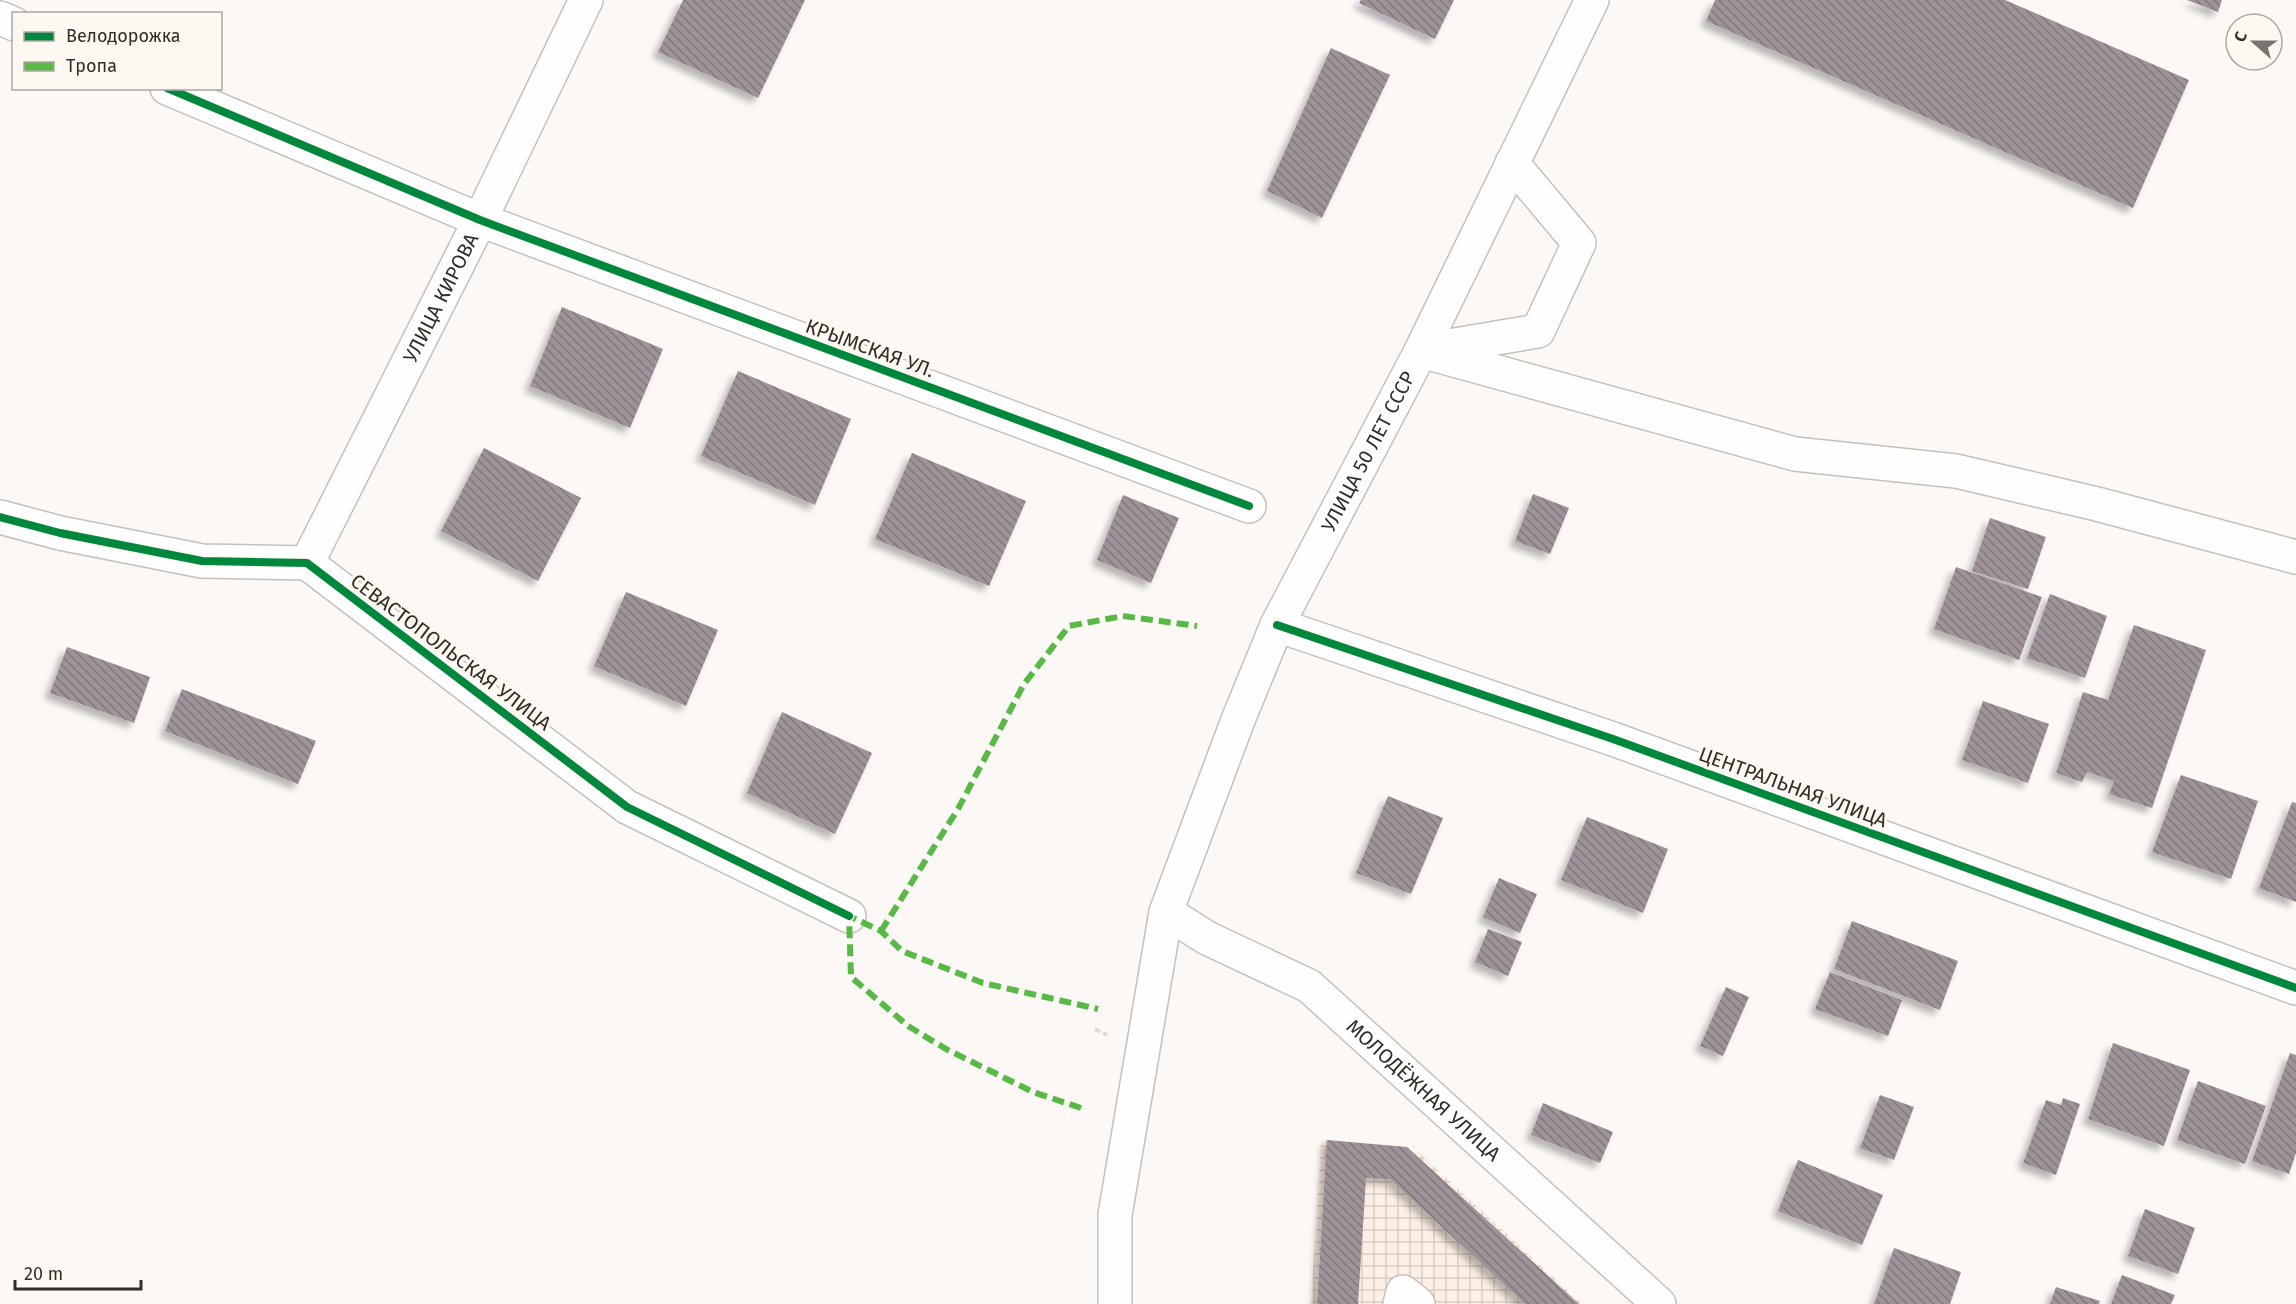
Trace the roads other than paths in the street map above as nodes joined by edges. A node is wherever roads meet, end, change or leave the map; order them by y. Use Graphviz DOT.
graph roads {
  1 [pos="586,0"];
  2 [pos="1592,0"];
  3 [pos="172,90"];
  4 [pos="1512,163"];
  5 [pos="480,220"];
  6 [pos="1421,351"];
  7 [pos="1250,506"];
  8 [pos="0,517"];
  9 [pos="2296,557"];
  10 [pos="307,563"];
  11 [pos="1277,625"];
  12 [pos="1166,912"];
  13 [pos="849,916"];
  14 [pos="2296,988"];
  15 [pos="1115,1304"];
  16 [pos="1400,1304"];
  17 [pos="1418,1304"];
  18 [pos="1659,1304"];
  1 -- 5 [label="street, УЛИЦА КИРОВА"];
  2 -- 4 [label="street, УЛИЦА 50 ЛЕТ СССР"];
  3 -- 5 [label="street, КРЫМСКАЯ УЛ."];
  4 -- 6 [label="street, УЛИЦА 50 ЛЕТ СССР"];
  4 -- 6 [label="street"];
  5 -- 7 [label="street, КРЫМСКАЯ УЛ."];
  5 -- 10 [label="street, УЛИЦА КИРОВА"];
  6 -- 9 [label="street"];
  6 -- 11 [label="street, УЛИЦА 50 ЛЕТ СССР"];
  8 -- 10 [label="street"];
  10 -- 13 [label="street, СЕВАСТОПОЛЬСКАЯ УЛИЦА"];
  11 -- 12 [label="street, УЛИЦА 50 ЛЕТ СССР"];
  11 -- 14 [label="street, ЦЕНТРАЛЬНАЯ УЛИЦА"];
  12 -- 15 [label="street, УЛИЦА 50 ЛЕТ СССР"];
  12 -- 18 [label="street, МОЛОДЁЖНАЯ УЛИЦА"];
  16 -- 17 [label="street"];
}
